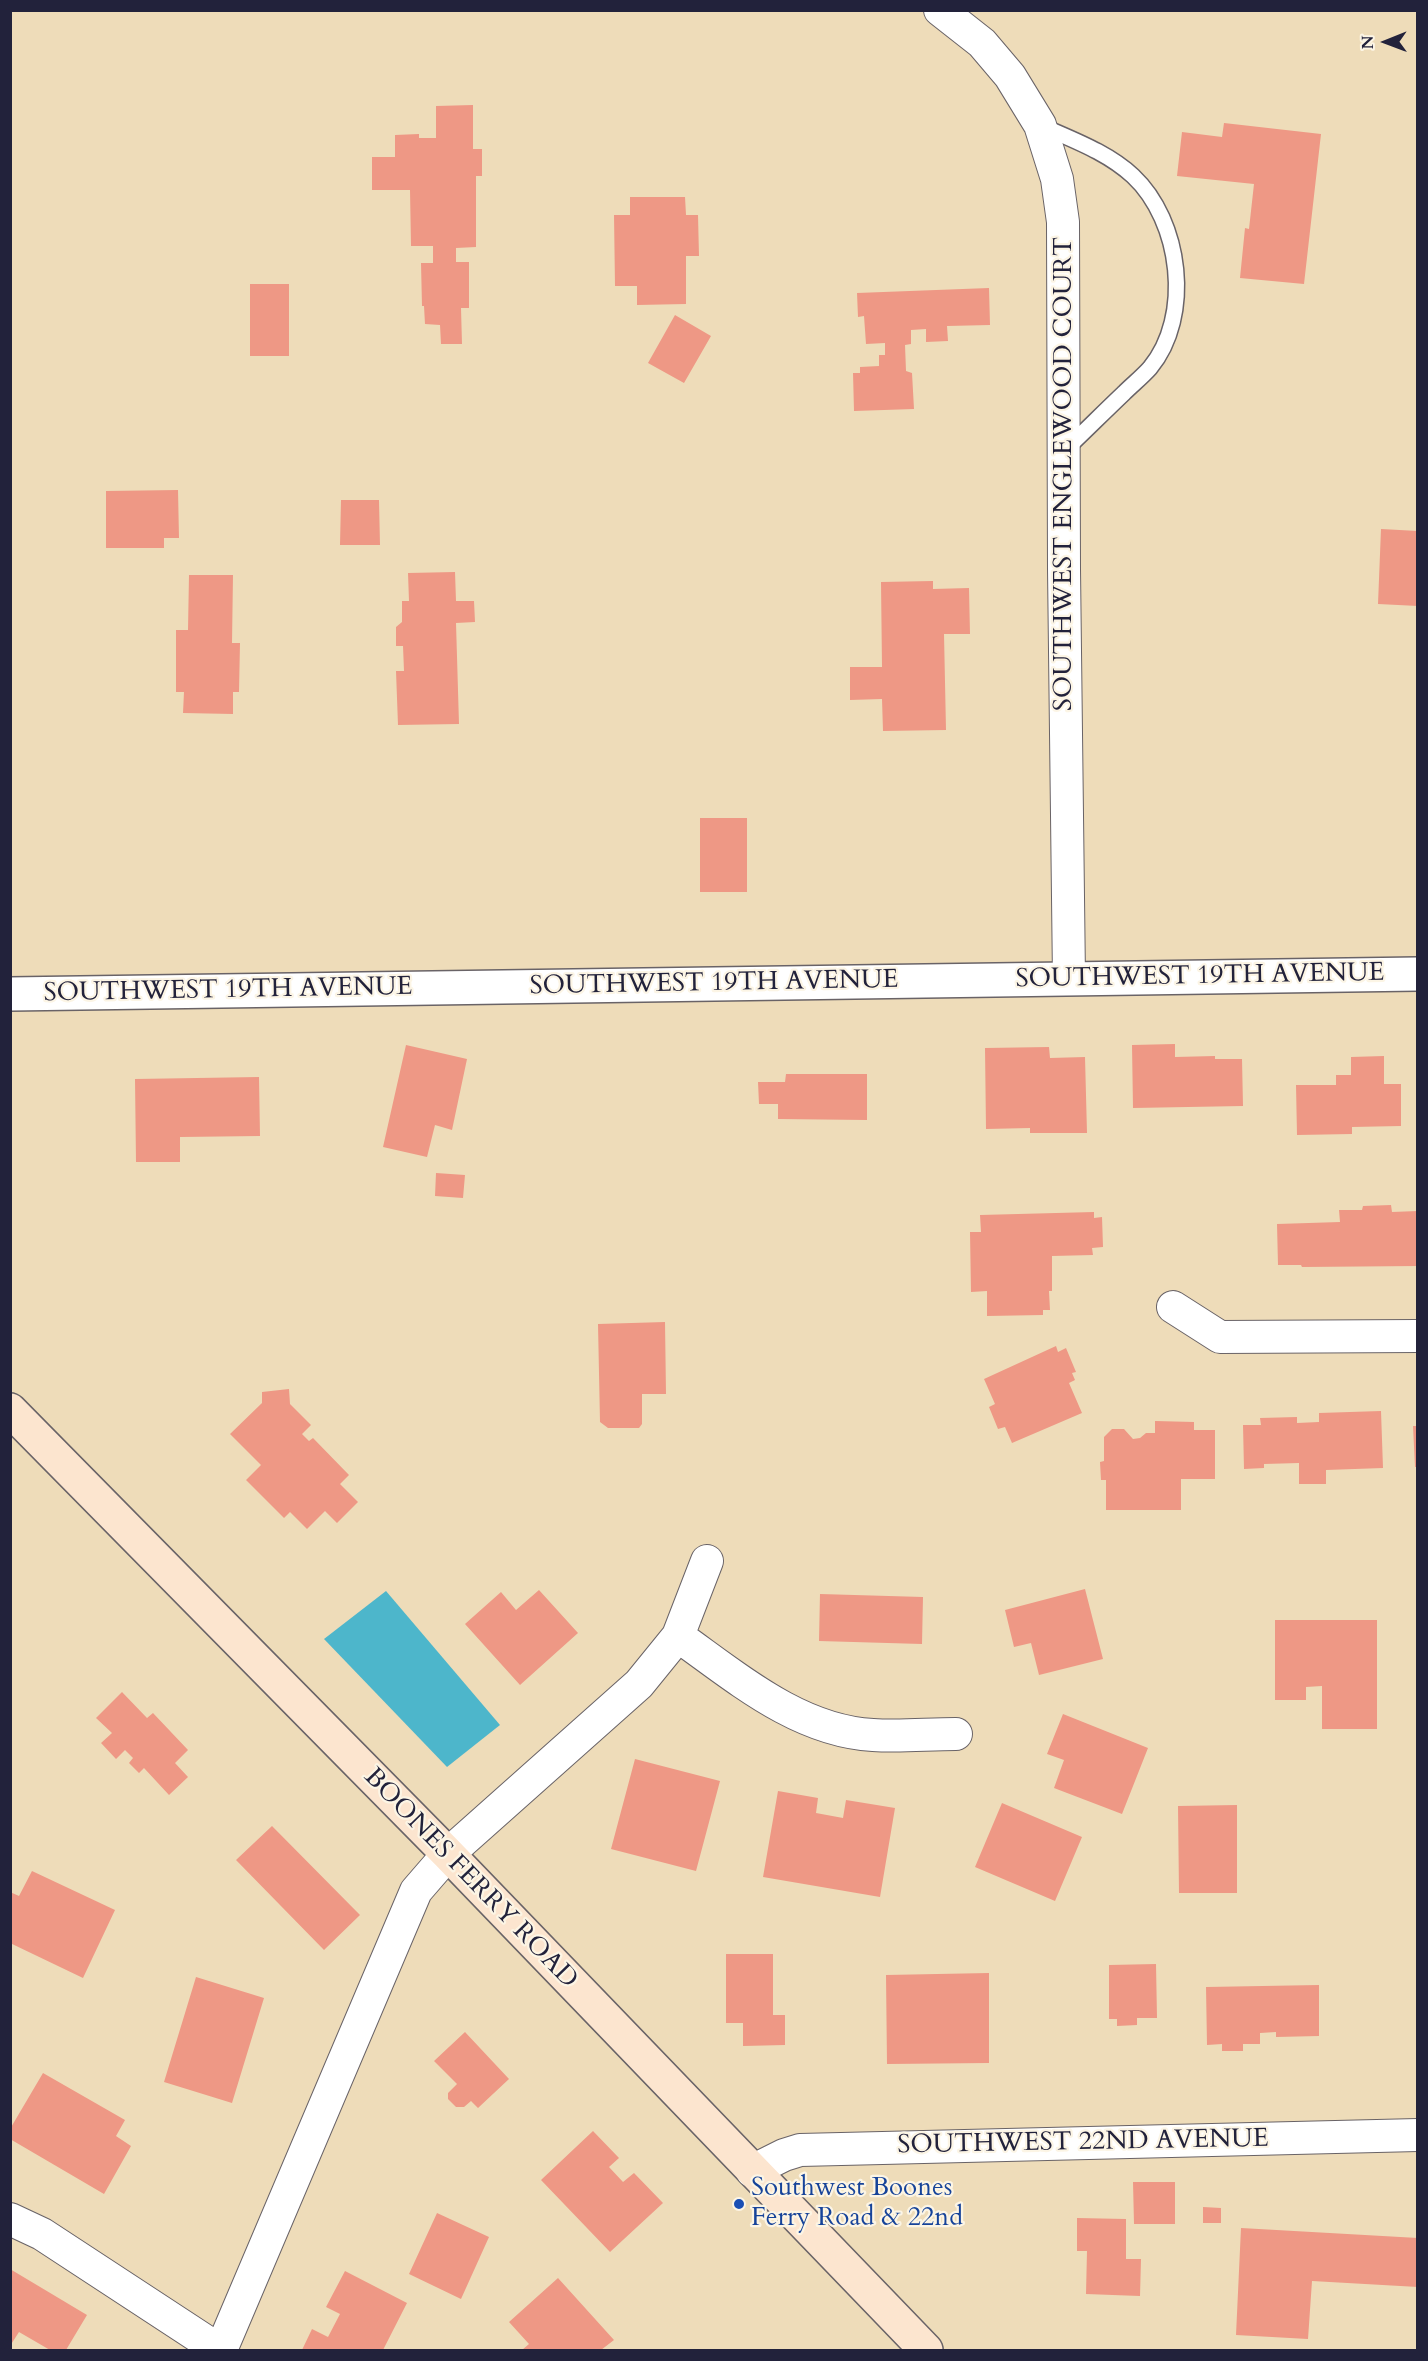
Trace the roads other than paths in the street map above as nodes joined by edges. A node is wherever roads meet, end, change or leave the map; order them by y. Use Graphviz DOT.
graph roads {
  1 [pos="940,10"];
  2 [pos="1040,125"];
  3 [pos="1065,450"];
  4 [pos="1418,974"];
  5 [pos="1070,979"];
  6 [pos="10,994"];
  7 [pos="1173,1307"];
  8 [pos="1418,1336"];
  9 [pos="10,1410"];
  10 [pos="706,1561"];
  11 [pos="678,1636"];
  12 [pos="956,1734"];
  13 [pos="448,1854"];
  14 [pos="1418,2135"];
  15 [pos="752,2171"];
  16 [pos="10,2218"];
  17 [pos="220,2350"];
  18 [pos="926,2350"];
  1 -- 2 [label="street, SOUTHWEST ENGLEWOOD COURT"];
  2 -- 3 [label="street, SOUTHWEST ENGLEWOOD COURT"];
  2 -- 3 [label="lane"];
  3 -- 5 [label="street, SOUTHWEST ENGLEWOOD COURT"];
  4 -- 5 [label="street, SOUTHWEST 19TH AVENUE"];
  5 -- 6 [label="street, SOUTHWEST 19TH AVENUE"];
  7 -- 8 [label="street"];
  9 -- 13 [label="main road, BOONES FERRY ROAD"];
  10 -- 11 [label="street"];
  11 -- 12 [label="street"];
  11 -- 13 [label="street"];
  13 -- 15 [label="main road, BOONES FERRY ROAD"];
  13 -- 17 [label="street"];
  14 -- 15 [label="street, SOUTHWEST 22ND AVENUE"];
  15 -- 18 [label="main road, BOONES FERRY ROAD"];
  16 -- 17 [label="street"];
}
